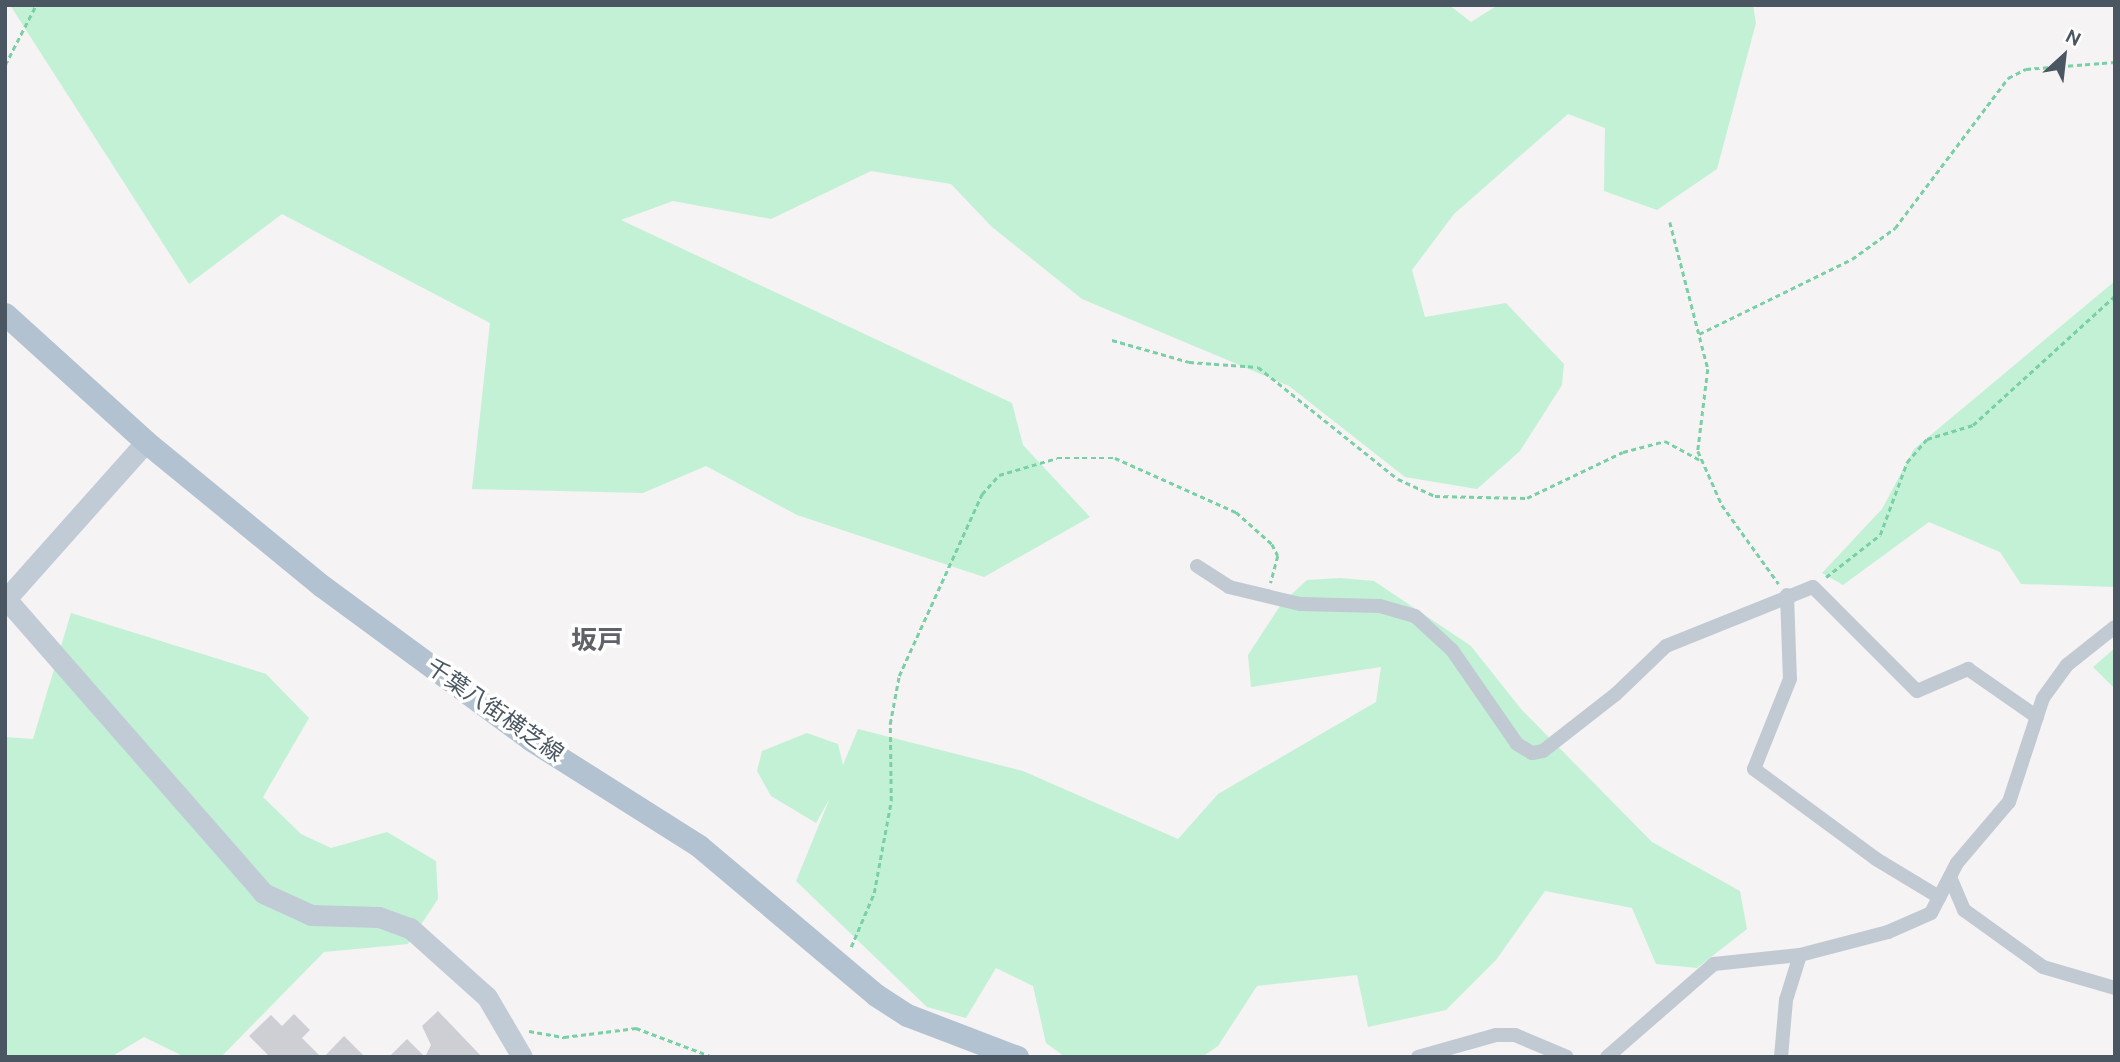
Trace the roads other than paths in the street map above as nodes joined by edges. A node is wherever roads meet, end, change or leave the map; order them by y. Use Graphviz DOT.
graph roads {
  1 [pos="5,314"];
  2 [pos="146,442"];
  3 [pos="1197,566"];
  4 [pos="1787,595"];
  5 [pos="6,599"];
  6 [pos="2115,627"];
  7 [pos="2037,717"];
  8 [pos="1950,877"];
  9 [pos="1939,897"];
  10 [pos="1800,955"];
  11 [pos="2115,988"];
  12 [pos="522,1057"];
  13 [pos="1017,1057"];
  14 [pos="1418,1057"];
  15 [pos="1567,1057"];
  16 [pos="1607,1057"];
  17 [pos="1781,1057"];
  1 -- 2 [label="main road, 千葉八街横芝線"];
  2 -- 5 [label="street"];
  2 -- 13 [label="main road, 千葉八街横芝線"];
  3 -- 4 [label="street"];
  4 -- 7 [label="street"];
  4 -- 9 [label="street"];
  5 -- 12 [label="street"];
  6 -- 7 [label="street"];
  7 -- 8 [label="street"];
  8 -- 9 [label="street"];
  8 -- 11 [label="street"];
  9 -- 10 [label="street"];
  10 -- 16 [label="street"];
  10 -- 17 [label="street"];
  14 -- 15 [label="street"];
}
